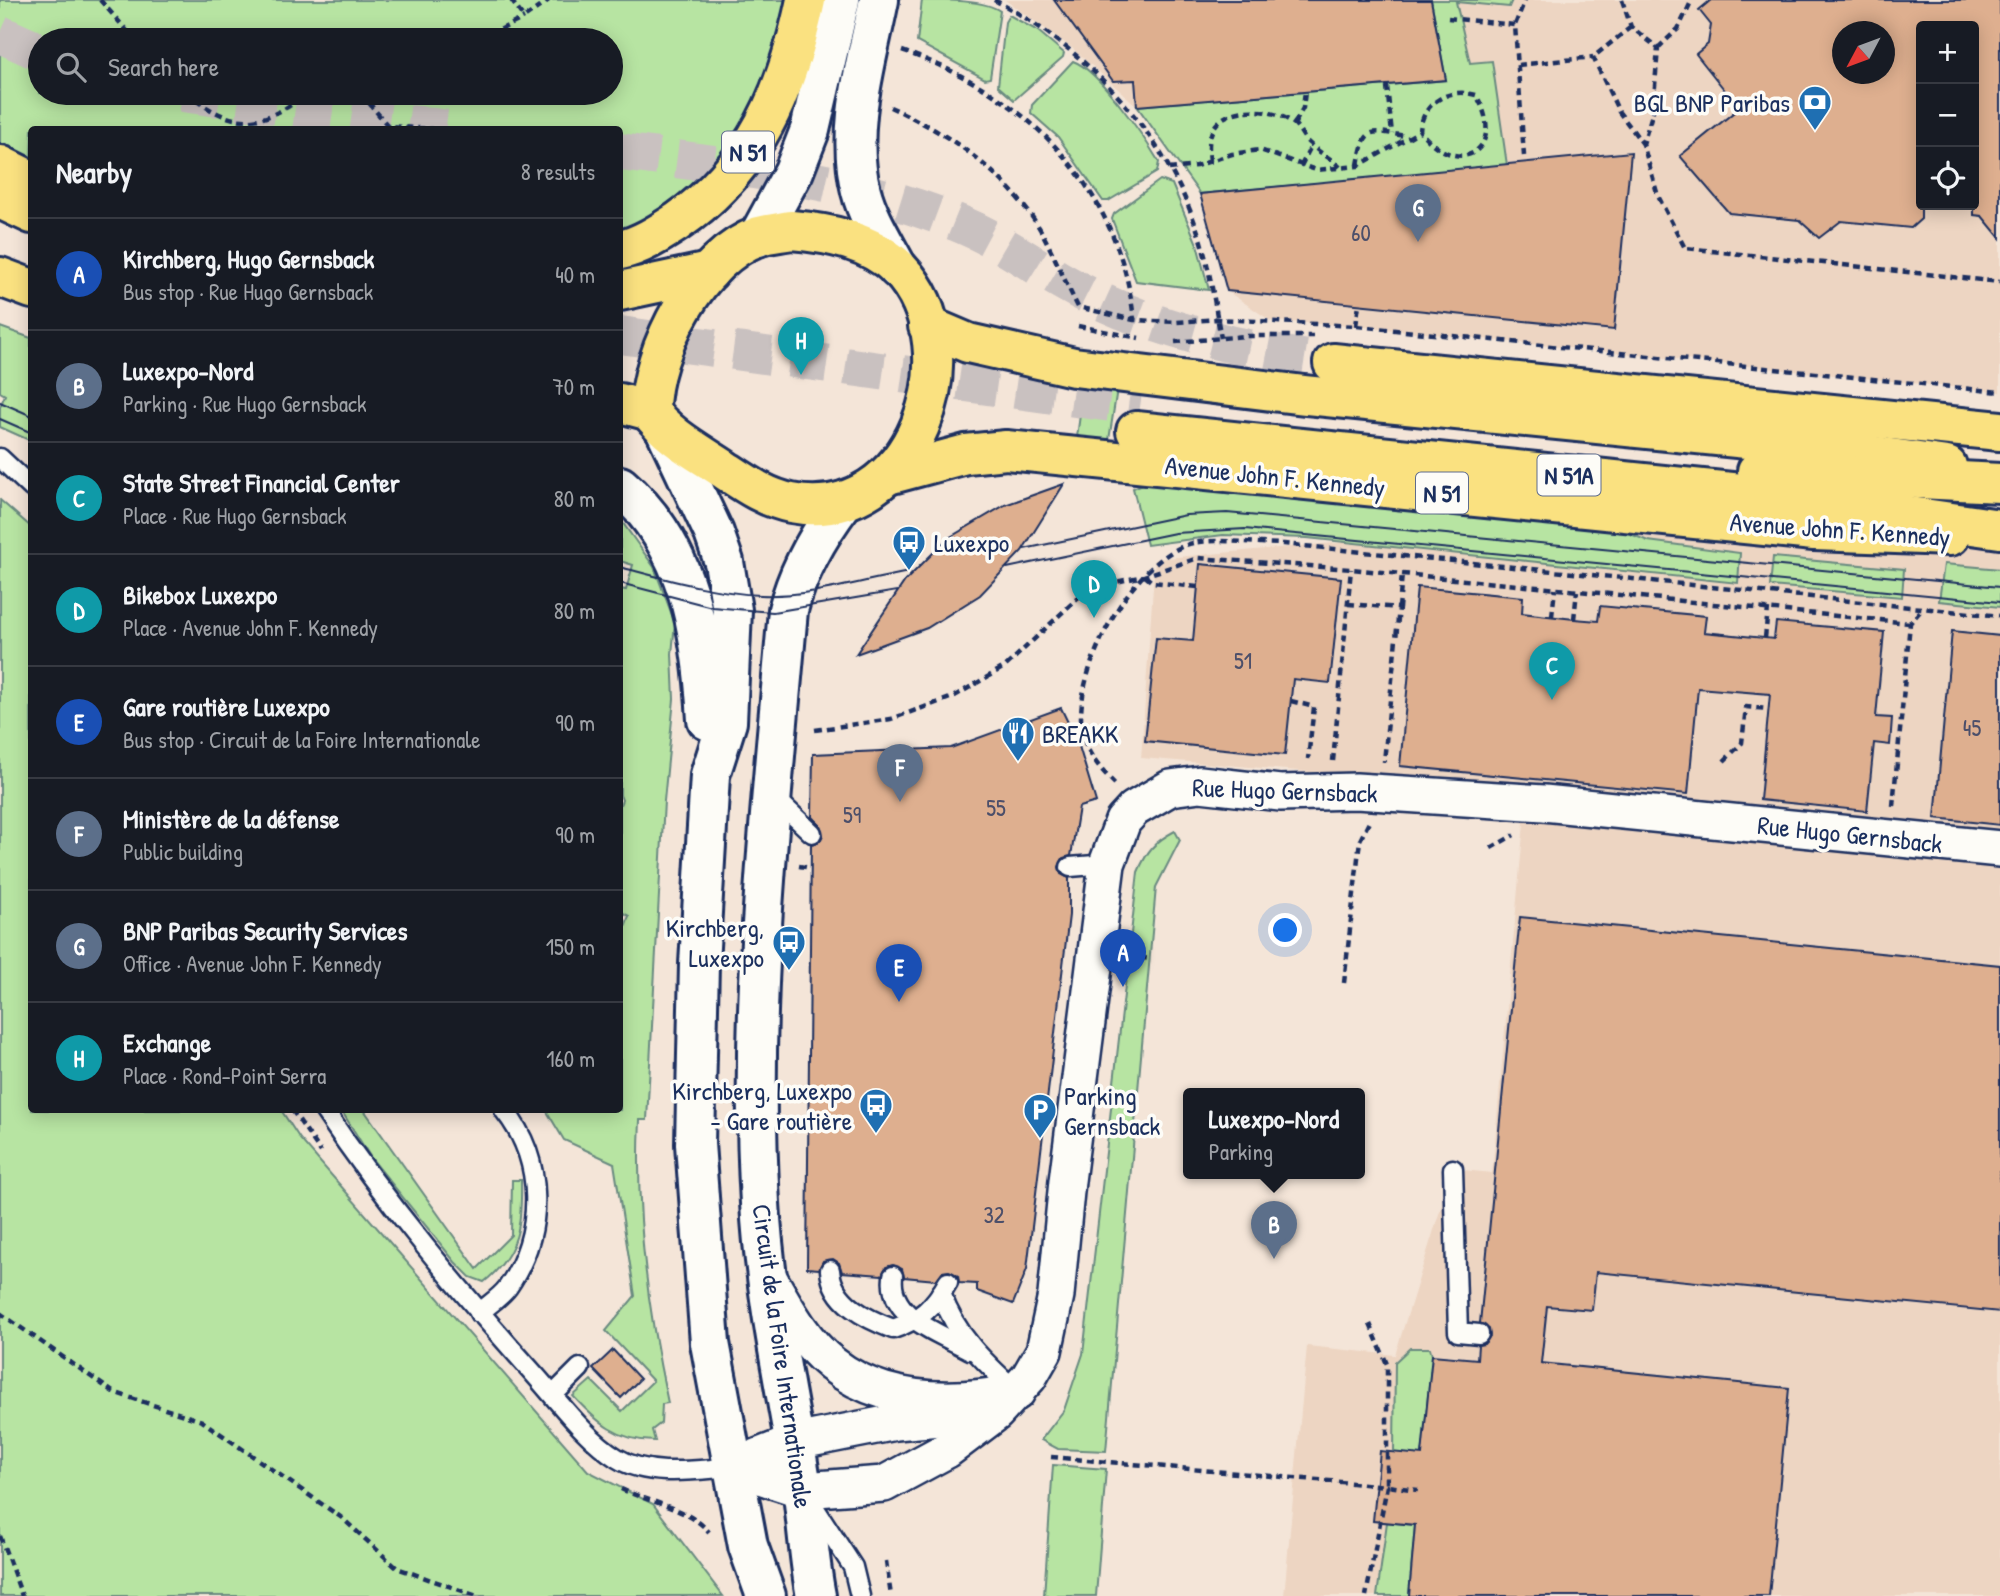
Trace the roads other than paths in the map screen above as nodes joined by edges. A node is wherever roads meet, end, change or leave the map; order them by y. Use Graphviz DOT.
graph roads {
  1 [pos="806,0"];
  2 [pos="839,0"];
  3 [pos="880,0"];
  4 [pos="0,164"];
  5 [pos="28,179"];
  6 [pos="0,199"];
  7 [pos="28,212"];
  8 [pos="0,228"];
  9 [pos="758,237"];
  10 [pos="28,240"];
  11 [pos="623,249"];
  12 [pos="898,269"];
  13 [pos="709,272"];
  14 [pos="0,277"];
  15 [pos="28,288"];
  16 [pos="623,290"];
  17 [pos="928,326"];
  18 [pos="1333,363"];
  19 [pos="644,414"];
  20 [pos="2000,431"];
  21 [pos="0,458"];
  22 [pos="2000,474"];
  23 [pos="888,475"];
  24 [pos="2000,482"];
  25 [pos="28,484"];
  26 [pos="623,490"];
  27 [pos="844,501"];
  28 [pos="2000,529"];
  29 [pos="2000,538"];
  30 [pos="710,775"];
  31 [pos="770,792"];
  32 [pos="811,833"];
  33 [pos="2000,849"];
  34 [pos="1107,864"];
  35 [pos="1070,867"];
  36 [pos="326,1113"];
  37 [pos="507,1113"];
  38 [pos="1453,1169"];
  39 [pos="830,1270"];
  40 [pos="767,1274"];
  41 [pos="893,1276"];
  42 [pos="479,1313"];
  43 [pos="916,1321"];
  44 [pos="1479,1334"];
  45 [pos="974,1352"];
  46 [pos="580,1368"];
  47 [pos="553,1395"];
  48 [pos="1006,1403"];
  49 [pos="795,1442"];
  50 [pos="732,1467"];
  51 [pos="803,1490"];
  52 [pos="765,1596"];
  53 [pos="816,1596"];
  54 [pos="860,1596"];
  1 -- 11 [label="main road, N 51"];
  2 -- 9 [label="main road"];
  3 -- 12 [label="main road"];
  4 -- 5 [label="main road"];
  6 -- 7 [label="main road"];
  8 -- 10 [label="main road"];
  9 -- 12 [label="main road, N 51"];
  9 -- 13 [label="main road, N 51"];
  12 -- 17 [label="main road, N 51"];
  13 -- 16 [label="main road, N 51"];
  13 -- 19 [label="main road, N 51"];
  14 -- 15 [label="main road"];
  17 -- 22 [label="main road"];
  17 -- 23 [label="main road, N 51"];
  18 -- 20 [label="main road"];
  19 -- 27 [label="main road, N 51"];
  19 -- 30 [label="main road"];
  21 -- 25 [label="lane"];
  23 -- 27 [label="main road, N 51"];
  23 -- 29 [label="main road, Avenue John F. Kennedy / N 51"];
  24 -- 28 [label="main road, N 51A"];
  26 -- 30 [label="main road"];
  27 -- 31 [label="main road, Circuit de la Foire Internationale"];
  30 -- 50 [label="main road"];
  31 -- 32 [label="lane"];
  31 -- 40 [label="main road, Circuit de la Foire Internationale"];
  33 -- 34 [label="street, Rue Hugo Gernsback"];
  34 -- 35 [label="lane"];
  34 -- 48 [label="street, Rue Hugo Gernsback"];
  36 -- 42 [label="lane"];
  37 -- 42 [label="lane"];
  38 -- 44 [label="lane"];
  39 -- 43 [label="lane"];
  40 -- 48 [label="street"];
  40 -- 49 [label="main road, Circuit de la Foire Internationale"];
  41 -- 43 [label="lane"];
  42 -- 47 [label="lane"];
  43 -- 45 [label="lane"];
  43 -- 45 [label="lane"];
  45 -- 48 [label="lane"];
  46 -- 47 [label="lane"];
  47 -- 50 [label="lane"];
  48 -- 49 [label="street"];
  48 -- 51 [label="street, Rue Hugo Gernsback"];
  49 -- 50 [label="street"];
  49 -- 51 [label="main road, Circuit de la Foire Internationale"];
  50 -- 51 [label="street, Rue Hugo Gernsback"];
  50 -- 52 [label="main road"];
  51 -- 53 [label="main road, Circuit de la Foire Internationale"];
  51 -- 54 [label="lane"];
}
